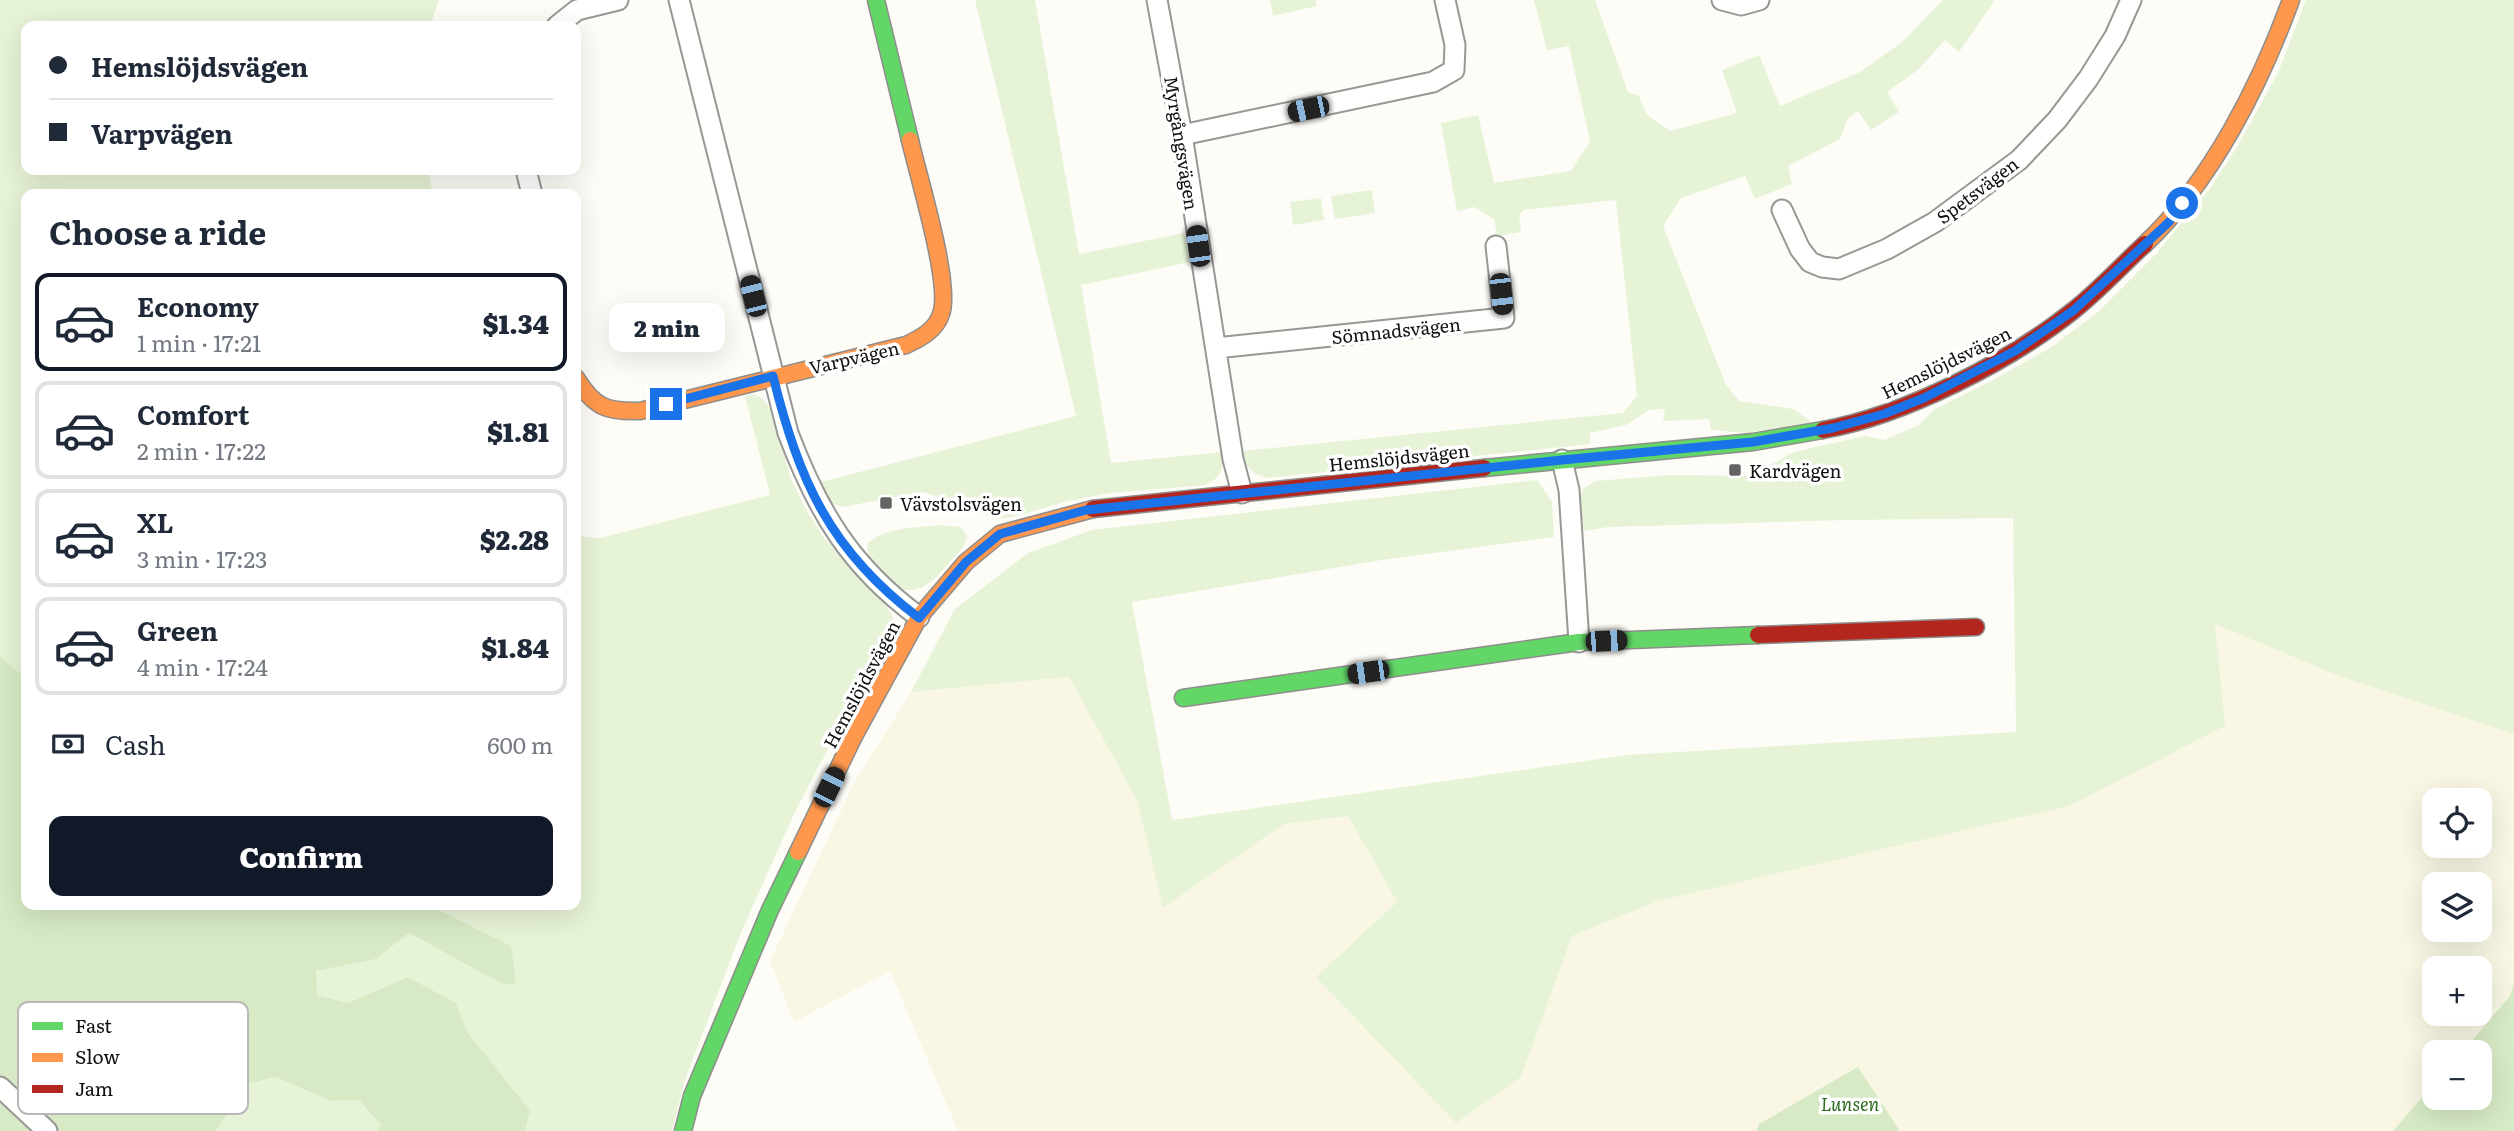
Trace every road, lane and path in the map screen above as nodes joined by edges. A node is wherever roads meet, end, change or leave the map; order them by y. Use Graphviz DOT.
graph roads {
  1 [pos="618,0"];
  2 [pos="679,0"];
  3 [pos="876,0"];
  4 [pos="1157,0"];
  5 [pos="1445,0"];
  6 [pos="1722,0"];
  7 [pos="1759,0"];
  8 [pos="2132,0"];
  9 [pos="2291,0"];
  10 [pos="563,21"];
  11 [pos="1182,135"];
  12 [pos="1782,210"];
  13 [pos="1496,246"];
  14 [pos="1216,348"];
  15 [pos="773,376"];
  16 [pos="581,386"];
  17 [pos="1562,460"];
  18 [pos="1242,493"];
  19 [pos="919,618"];
  20 [pos="1976,627"];
  21 [pos="1579,642"];
  22 [pos="1183,698"];
  23 [pos="0,1087"];
  24 [pos="18,1104"];
  25 [pos="29,1114"];
  26 [pos="47,1131"];
  27 [pos="683,1131"];
  1 -- 10 [label="street"];
  2 -- 15 [label="street"];
  3 -- 15 [label="street, Varpvägen"];
  4 -- 11 [label="street, Myrgångsvägen"];
  5 -- 11 [label="street"];
  6 -- 7 [label="street"];
  8 -- 12 [label="street, Spetsvägen"];
  9 -- 17 [label="street, Hemslöjdsvägen"];
  11 -- 14 [label="street, Myrgångsvägen"];
  13 -- 14 [label="street, Sömnadsvägen"];
  14 -- 18 [label="street, Myrgångsvägen"];
  15 -- 16 [label="street, Varpvägen"];
  15 -- 19 [label="street"];
  17 -- 18 [label="street, Hemslöjdsvägen"];
  17 -- 21 [label="street"];
  18 -- 19 [label="street, Hemslöjdsvägen"];
  19 -- 27 [label="street, Hemslöjdsvägen"];
  20 -- 21 [label="street"];
  21 -- 22 [label="street"];
  23 -- 24 [label="street"];
  25 -- 26 [label="street"];
}
